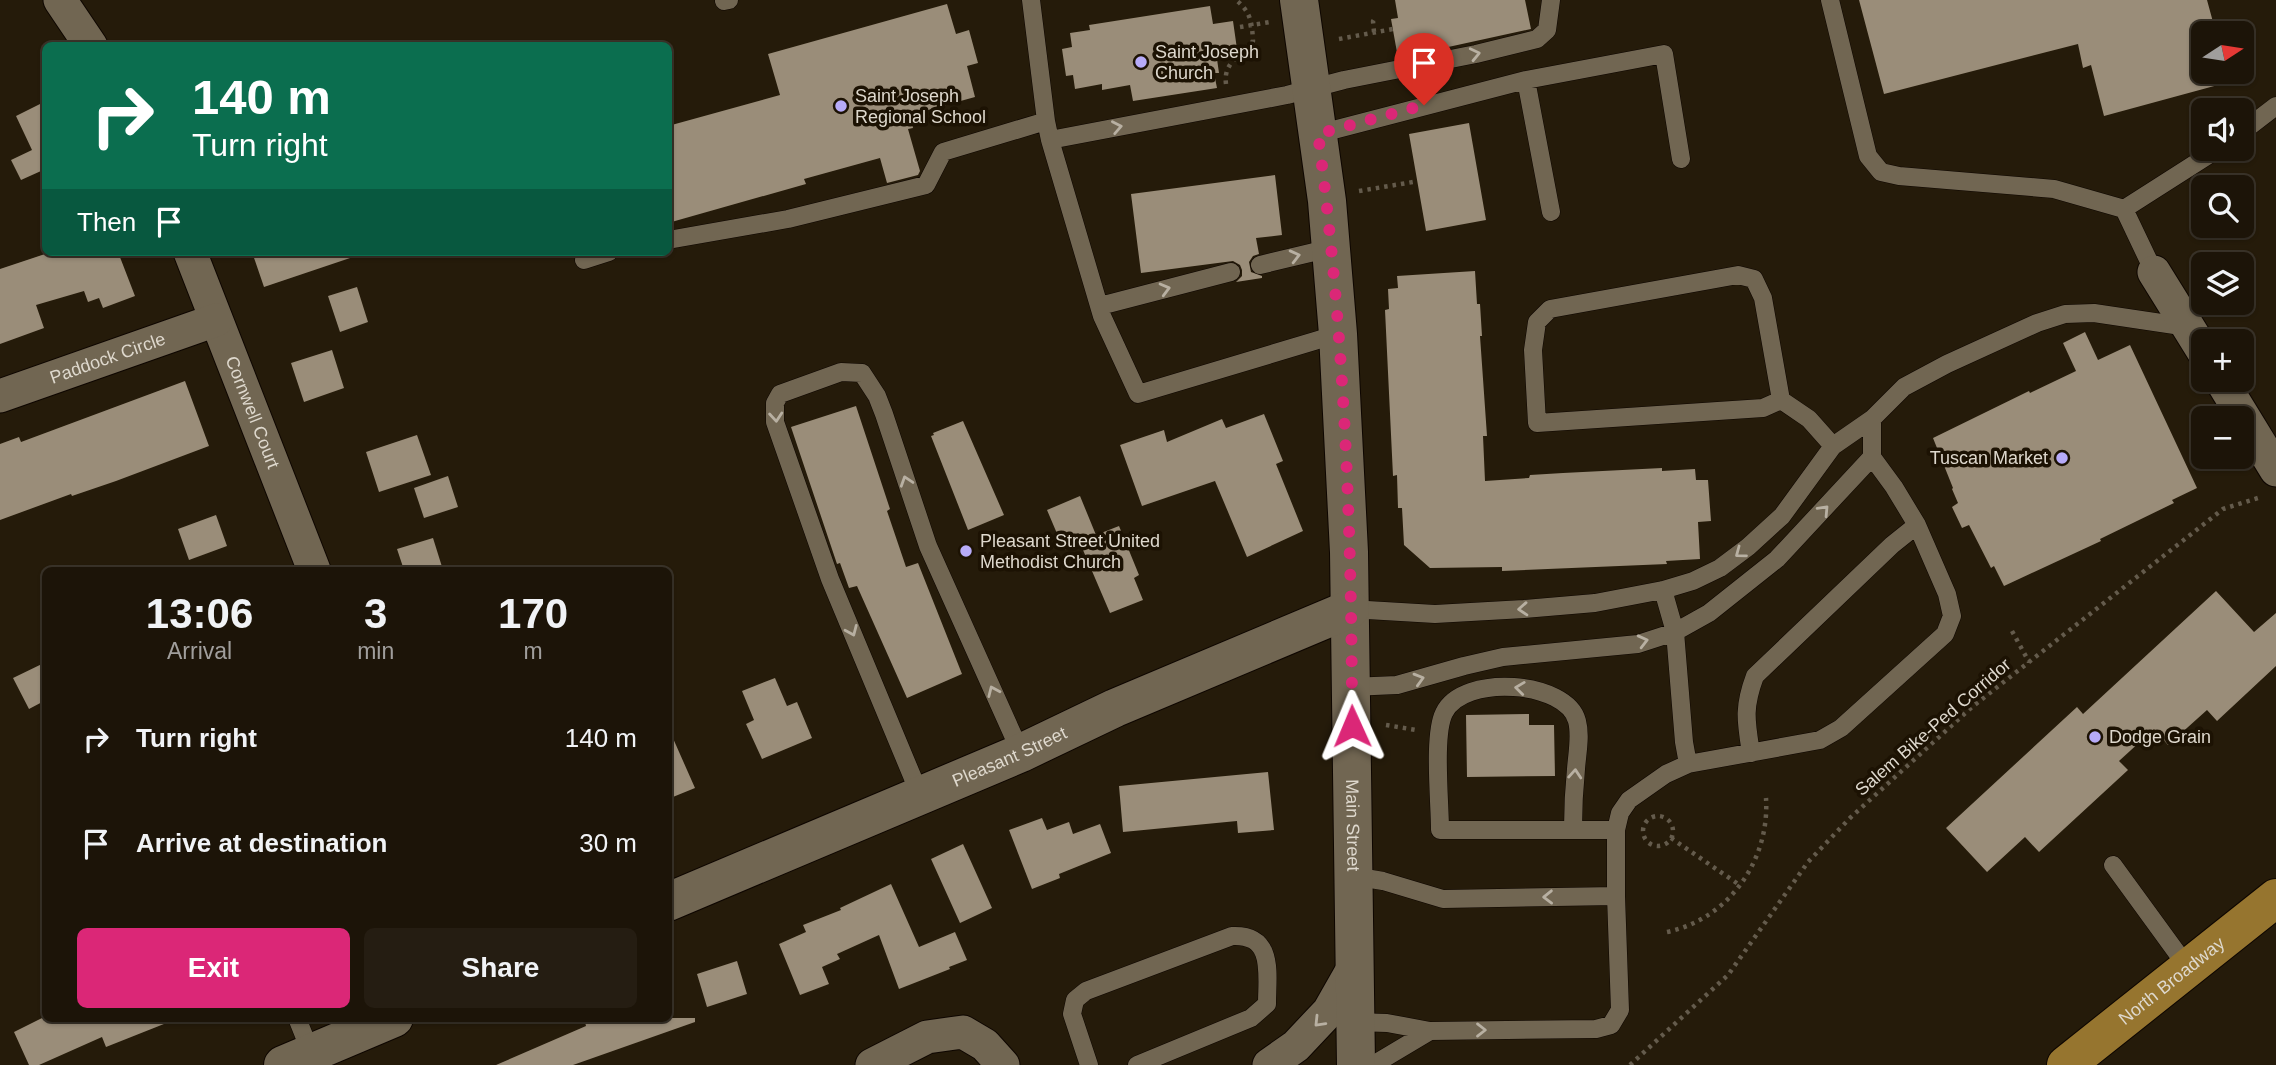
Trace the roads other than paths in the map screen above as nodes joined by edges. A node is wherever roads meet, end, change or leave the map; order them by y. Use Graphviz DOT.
graph roads {
  1 [pos="60,0"];
  2 [pos="1031,0"];
  3 [pos="1551,0"];
  4 [pos="1830,0"];
  5 [pos="1289,10"];
  6 [pos="88,42"];
  7 [pos="1526,80"];
  8 [pos="1312,88"];
  9 [pos="2276,106"];
  10 [pos="1046,121"];
  11 [pos="2254,123"];
  12 [pos="1318,134"];
  13 [pos="1050,140"];
  14 [pos="1681,159"];
  15 [pos="2199,161"];
  16 [pos="2124,209"];
  17 [pos="1551,212"];
  18 [pos="672,239"];
  19 [pos="1331,248"];
  20 [pos="192,256"];
  21 [pos="596,256"];
  22 [pos="584,260"];
  23 [pos="1260,265"];
  24 [pos="1230,272"];
  25 [pos="2154,272"];
  26 [pos="1100,306"];
  27 [pos="216,320"];
  28 [pos="2191,331"];
  29 [pos="1338,334"];
  30 [pos="2191,338"];
  31 [pos="2227,392"];
  32 [pos="0,396"];
  33 [pos="1782,400"];
  34 [pos="1872,419"];
  35 [pos="1833,446"];
  36 [pos="1871,457"];
  37 [pos="2270,483"];
  38 [pos="1917,525"];
  39 [pos="313,567"];
  40 [pos="1663,590"];
  41 [pos="1350,609"];
  42 [pos="1675,632"];
  43 [pos="1352,687"];
  44 [pos="1021,753"];
  45 [pos="1751,753"];
  46 [pos="1688,764"];
  47 [pos="920,795"];
  48 [pos="1573,828"];
  49 [pos="1616,830"];
  50 [pos="2113,864"];
  51 [pos="1353,876"];
  52 [pos="1616,895"];
  53 [pos="2276,898"];
  54 [pos="672,900"];
  55 [pos="1354,967"];
  56 [pos="2188,968"];
  57 [pos="297,1022"];
  58 [pos="1354,1022"];
  59 [pos="371,1023"];
  60 [pos="1430,1031"];
  61 [pos="297,1059"];
  62 [pos="872,1065"];
  63 [pos="1003,1065"];
  64 [pos="1089,1065"];
  65 [pos="1138,1065"];
  66 [pos="1269,1065"];
  67 [pos="1356,1065"];
  68 [pos="1373,1065"];
  69 [pos="2066,1065"];
  1 -- 6 [label="street"];
  2 -- 10 [label="lane"];
  8 -- 3 [label="lane, one-way"];
  4 -- 16 [label="lane"];
  5 -- 8 [label="main road, Main Street"];
  7 -- 12 [label="lane"];
  7 -- 14 [label="lane"];
  7 -- 17 [label="lane"];
  8 -- 12 [label="main road, Main Street"];
  13 -- 8 [label="lane, one-way"];
  9 -- 11 [label="lane"];
  10 -- 13 [label="lane"];
  10 -- 18 [label="lane"];
  12 -- 19 [label="main road, Main Street"];
  13 -- 26 [label="lane"];
  15 -- 16 [label="lane"];
  16 -- 25 [label="lane"];
  23 -- 19 [label="lane, one-way"];
  19 -- 29 [label="main road, Main Street"];
  20 -- 27 [label="street, Cornwell Court"];
  21 -- 22 [label="lane"];
  26 -- 24 [label="lane, one-way"];
  25 -- 28 [label="street"];
  26 -- 29 [label="lane"];
  27 -- 32 [label="street, Paddock Circle"];
  27 -- 39 [label="street, Cornwell Court"];
  29 -- 41 [label="main road, Main Street"];
  30 -- 34 [label="lane"];
  31 -- 37 [label="street"];
  33 -- 33 [label="lane"];
  33 -- 35 [label="lane"];
  34 -- 35 [label="lane"];
  34 -- 36 [label="lane"];
  35 -- 40 [label="lane, one-way"];
  36 -- 38 [label="lane"];
  42 -- 36 [label="lane, one-way"];
  38 -- 45 [label="lane"];
  38 -- 45 [label="lane"];
  40 -- 41 [label="lane, one-way"];
  40 -- 42 [label="lane"];
  41 -- 43 [label="main road, Main Street"];
  41 -- 44 [label="main road, Pleasant Street"];
  43 -- 42 [label="lane, one-way"];
  42 -- 46 [label="lane"];
  43 -- 51 [label="main road, Main Street"];
  44 -- 47 [label="main road, Pleasant Street"];
  44 -- 47 [label="lane, one-way"];
  45 -- 46 [label="lane"];
  46 -- 49 [label="lane"];
  47 -- 54 [label="main road, Pleasant Street"];
  48 -- 48 [label="lane, one-way"];
  48 -- 49 [label="lane"];
  49 -- 52 [label="lane"];
  50 -- 56 [label="lane"];
  52 -- 51 [label="lane, one-way"];
  51 -- 55 [label="main road, Main Street"];
  60 -- 52 [label="lane, one-way"];
  53 -- 56 [label="main road, North Broadway"];
  55 -- 58 [label="main road, Main Street"];
  55 -- 66 [label="street, one-way"];
  56 -- 69 [label="main road, North Broadway"];
  57 -- 61 [label="lane"];
  58 -- 60 [label="lane"];
  58 -- 67 [label="main road, Main Street"];
  59 -- 61 [label="main road"];
  60 -- 68 [label="lane"];
  62 -- 63 [label="street"];
  64 -- 65 [label="lane"];
}
